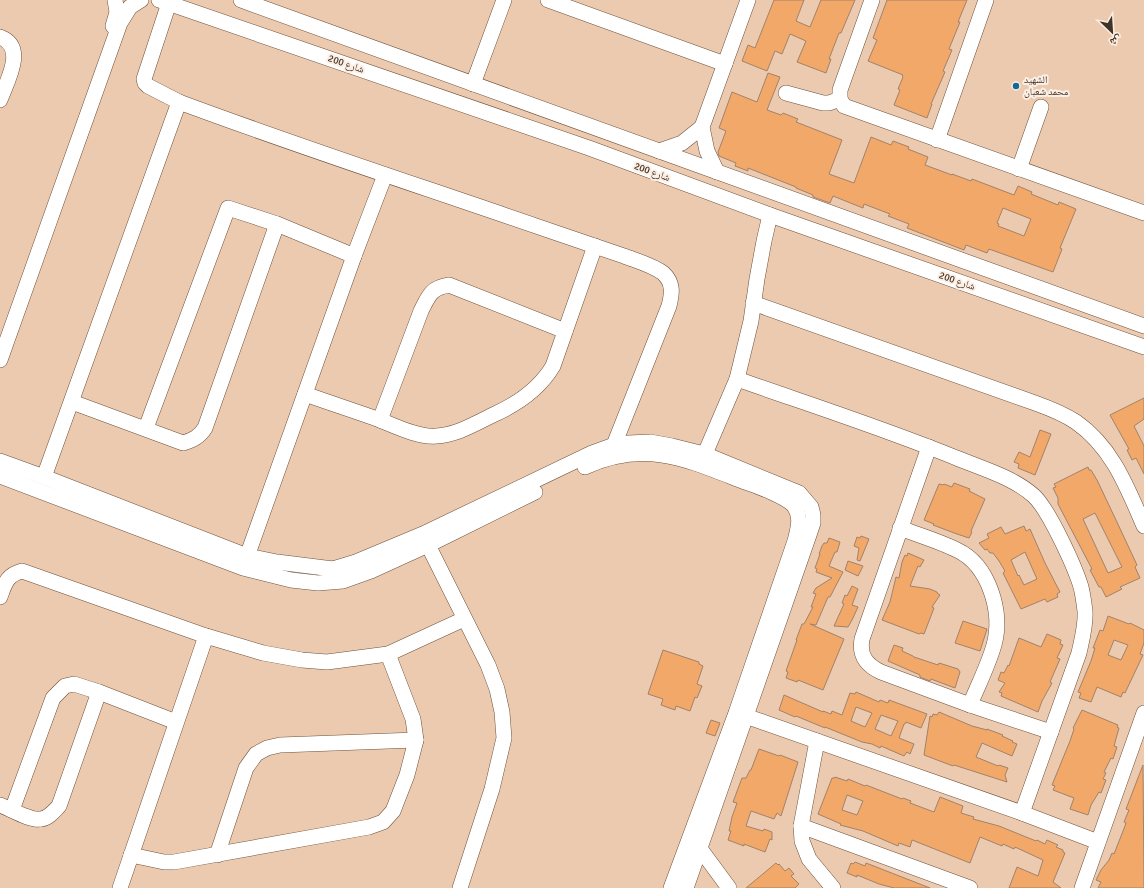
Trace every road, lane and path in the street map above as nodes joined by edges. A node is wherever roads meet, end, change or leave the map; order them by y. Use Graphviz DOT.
graph roads {
  1 [pos="115,0"];
  2 [pos="141,0"];
  3 [pos="241,0"];
  4 [pos="504,0"];
  5 [pos="548,0"];
  6 [pos="748,0"];
  7 [pos="872,0"];
  8 [pos="986,0"];
  9 [pos="164,2"];
  10 [pos="272,11"];
  11 [pos="263,36"];
  12 [pos="0,37"];
  13 [pos="725,64"];
  14 [pos="473,84"];
  15 [pos="786,93"];
  16 [pos="840,99"];
  17 [pos="0,100"];
  18 [pos="179,102"];
  19 [pos="1041,107"];
  20 [pos="702,127"];
  21 [pos="595,128"];
  22 [pos="937,140"];
  23 [pos="589,148"];
  24 [pos="659,151"];
  25 [pos="1019,169"];
  26 [pos="717,172"];
  27 [pos="386,174"];
  28 [pos="1144,213"];
  29 [pos="770,215"];
  30 [pos="277,224"];
  31 [pos="884,232"];
  32 [pos="595,246"];
  33 [pos="877,252"];
  34 [pos="354,256"];
  35 [pos="754,303"];
  36 [pos="1144,326"];
  37 [pos="565,331"];
  38 [pos="0,339"];
  39 [pos="1144,347"];
  40 [pos="0,360"];
  41 [pos="737,379"];
  42 [pos="305,394"];
  43 [pos="72,402"];
  44 [pos="380,420"];
  45 [pos="146,428"];
  46 [pos="929,447"];
  47 [pos="612,451"];
  48 [pos="702,460"];
  49 [pos="0,461"];
  50 [pos="0,476"];
  51 [pos="44,477"];
  52 [pos="1144,526"];
  53 [pos="900,528"];
  54 [pos="426,540"];
  55 [pos="245,562"];
  56 [pos="0,597"];
  57 [pos="464,619"];
  58 [pos="206,636"];
  59 [pos="388,654"];
  60 [pos="99,692"];
  61 [pos="970,705"];
  62 [pos="1144,713"];
  63 [pos="742,714"];
  64 [pos="176,722"];
  65 [pos="1051,732"];
  66 [pos="416,740"];
  67 [pos="817,741"];
  68 [pos="6,807"];
  69 [pos="1022,813"];
  70 [pos="801,826"];
  71 [pos="1098,842"];
  72 [pos="700,850"];
  73 [pos="217,854"];
  74 [pos="131,855"];
  75 [pos="120,888"];
  76 [pos="460,888"];
  77 [pos="671,888"];
  78 [pos="686,888"];
  79 [pos="729,888"];
  80 [pos="833,888"];
  81 [pos="970,888"];
  82 [pos="1082,888"];
  1 -- 38 [label="street"];
  2 -- 40 [label="street"];
  3 -- 10 [label="street, شارع 200"];
  4 -- 14 [label="street"];
  5 -- 13 [label="street"];
  6 -- 13 [label="street"];
  7 -- 16 [label="street"];
  8 -- 22 [label="street"];
  9 -- 11 [label="street, شارع 200"];
  9 -- 18 [label="street"];
  10 -- 11 [label="street"];
  10 -- 14 [label="street, شارع 200"];
  11 -- 23 [label="street, شارع 200"];
  12 -- 17 [label="street"];
  13 -- 20 [label="street"];
  14 -- 21 [label="street, شارع 200"];
  15 -- 16 [label="street"];
  16 -- 22 [label="street"];
  18 -- 27 [label="street"];
  18 -- 43 [label="street"];
  19 -- 25 [label="street"];
  20 -- 24 [label="street"];
  20 -- 26 [label="street"];
  21 -- 23 [label="street"];
  21 -- 24 [label="street, شارع 200"];
  22 -- 25 [label="street"];
  23 -- 29 [label="street, شارع 200"];
  24 -- 26 [label="street, شارع 200"];
  25 -- 28 [label="street"];
  26 -- 31 [label="street, شارع 200"];
  27 -- 32 [label="street"];
  27 -- 34 [label="street"];
  29 -- 33 [label="street, شارع 200"];
  29 -- 35 [label="street"];
  30 -- 34 [label="street"];
  30 -- 45 [label="street"];
  30 -- 45 [label="street"];
  31 -- 33 [label="street"];
  31 -- 36 [label="street, شارع 200"];
  32 -- 37 [label="street"];
  32 -- 47 [label="street"];
  33 -- 39 [label="street, شارع 200"];
  34 -- 42 [label="street"];
  35 -- 41 [label="street"];
  35 -- 52 [label="street"];
  37 -- 44 [label="street"];
  37 -- 44 [label="street"];
  41 -- 46 [label="street"];
  41 -- 48 [label="street"];
  42 -- 44 [label="street"];
  42 -- 55 [label="street"];
  43 -- 45 [label="street"];
  43 -- 51 [label="street"];
  46 -- 53 [label="street"];
  46 -- 65 [label="street"];
  47 -- 48 [label="street"];
  47 -- 54 [label="street"];
  48 -- 63 [label="street"];
  49 -- 51 [label="street"];
  50 -- 55 [label="street"];
  51 -- 55 [label="street"];
  53 -- 61 [label="street"];
  53 -- 61 [label="street"];
  54 -- 55 [label="street"];
  54 -- 57 [label="street"];
  56 -- 58 [label="street"];
  57 -- 59 [label="street"];
  57 -- 76 [label="street"];
  58 -- 59 [label="street"];
  58 -- 64 [label="street"];
  59 -- 66 [label="street"];
  60 -- 64 [label="street"];
  60 -- 68 [label="street"];
  60 -- 68 [label="street"];
  61 -- 65 [label="street"];
  62 -- 71 [label="street"];
  63 -- 67 [label="street"];
  63 -- 72 [label="street"];
  63 -- 77 [label="street"];
  64 -- 74 [label="street"];
  65 -- 69 [label="street"];
  66 -- 73 [label="street"];
  66 -- 73 [label="street"];
  67 -- 69 [label="street"];
  67 -- 70 [label="street"];
  69 -- 71 [label="street"];
  70 -- 80 [label="street"];
  70 -- 81 [label="street"];
  71 -- 82 [label="street"];
  72 -- 78 [label="street"];
  72 -- 79 [label="street"];
  73 -- 74 [label="street"];
  74 -- 75 [label="street"];
}
